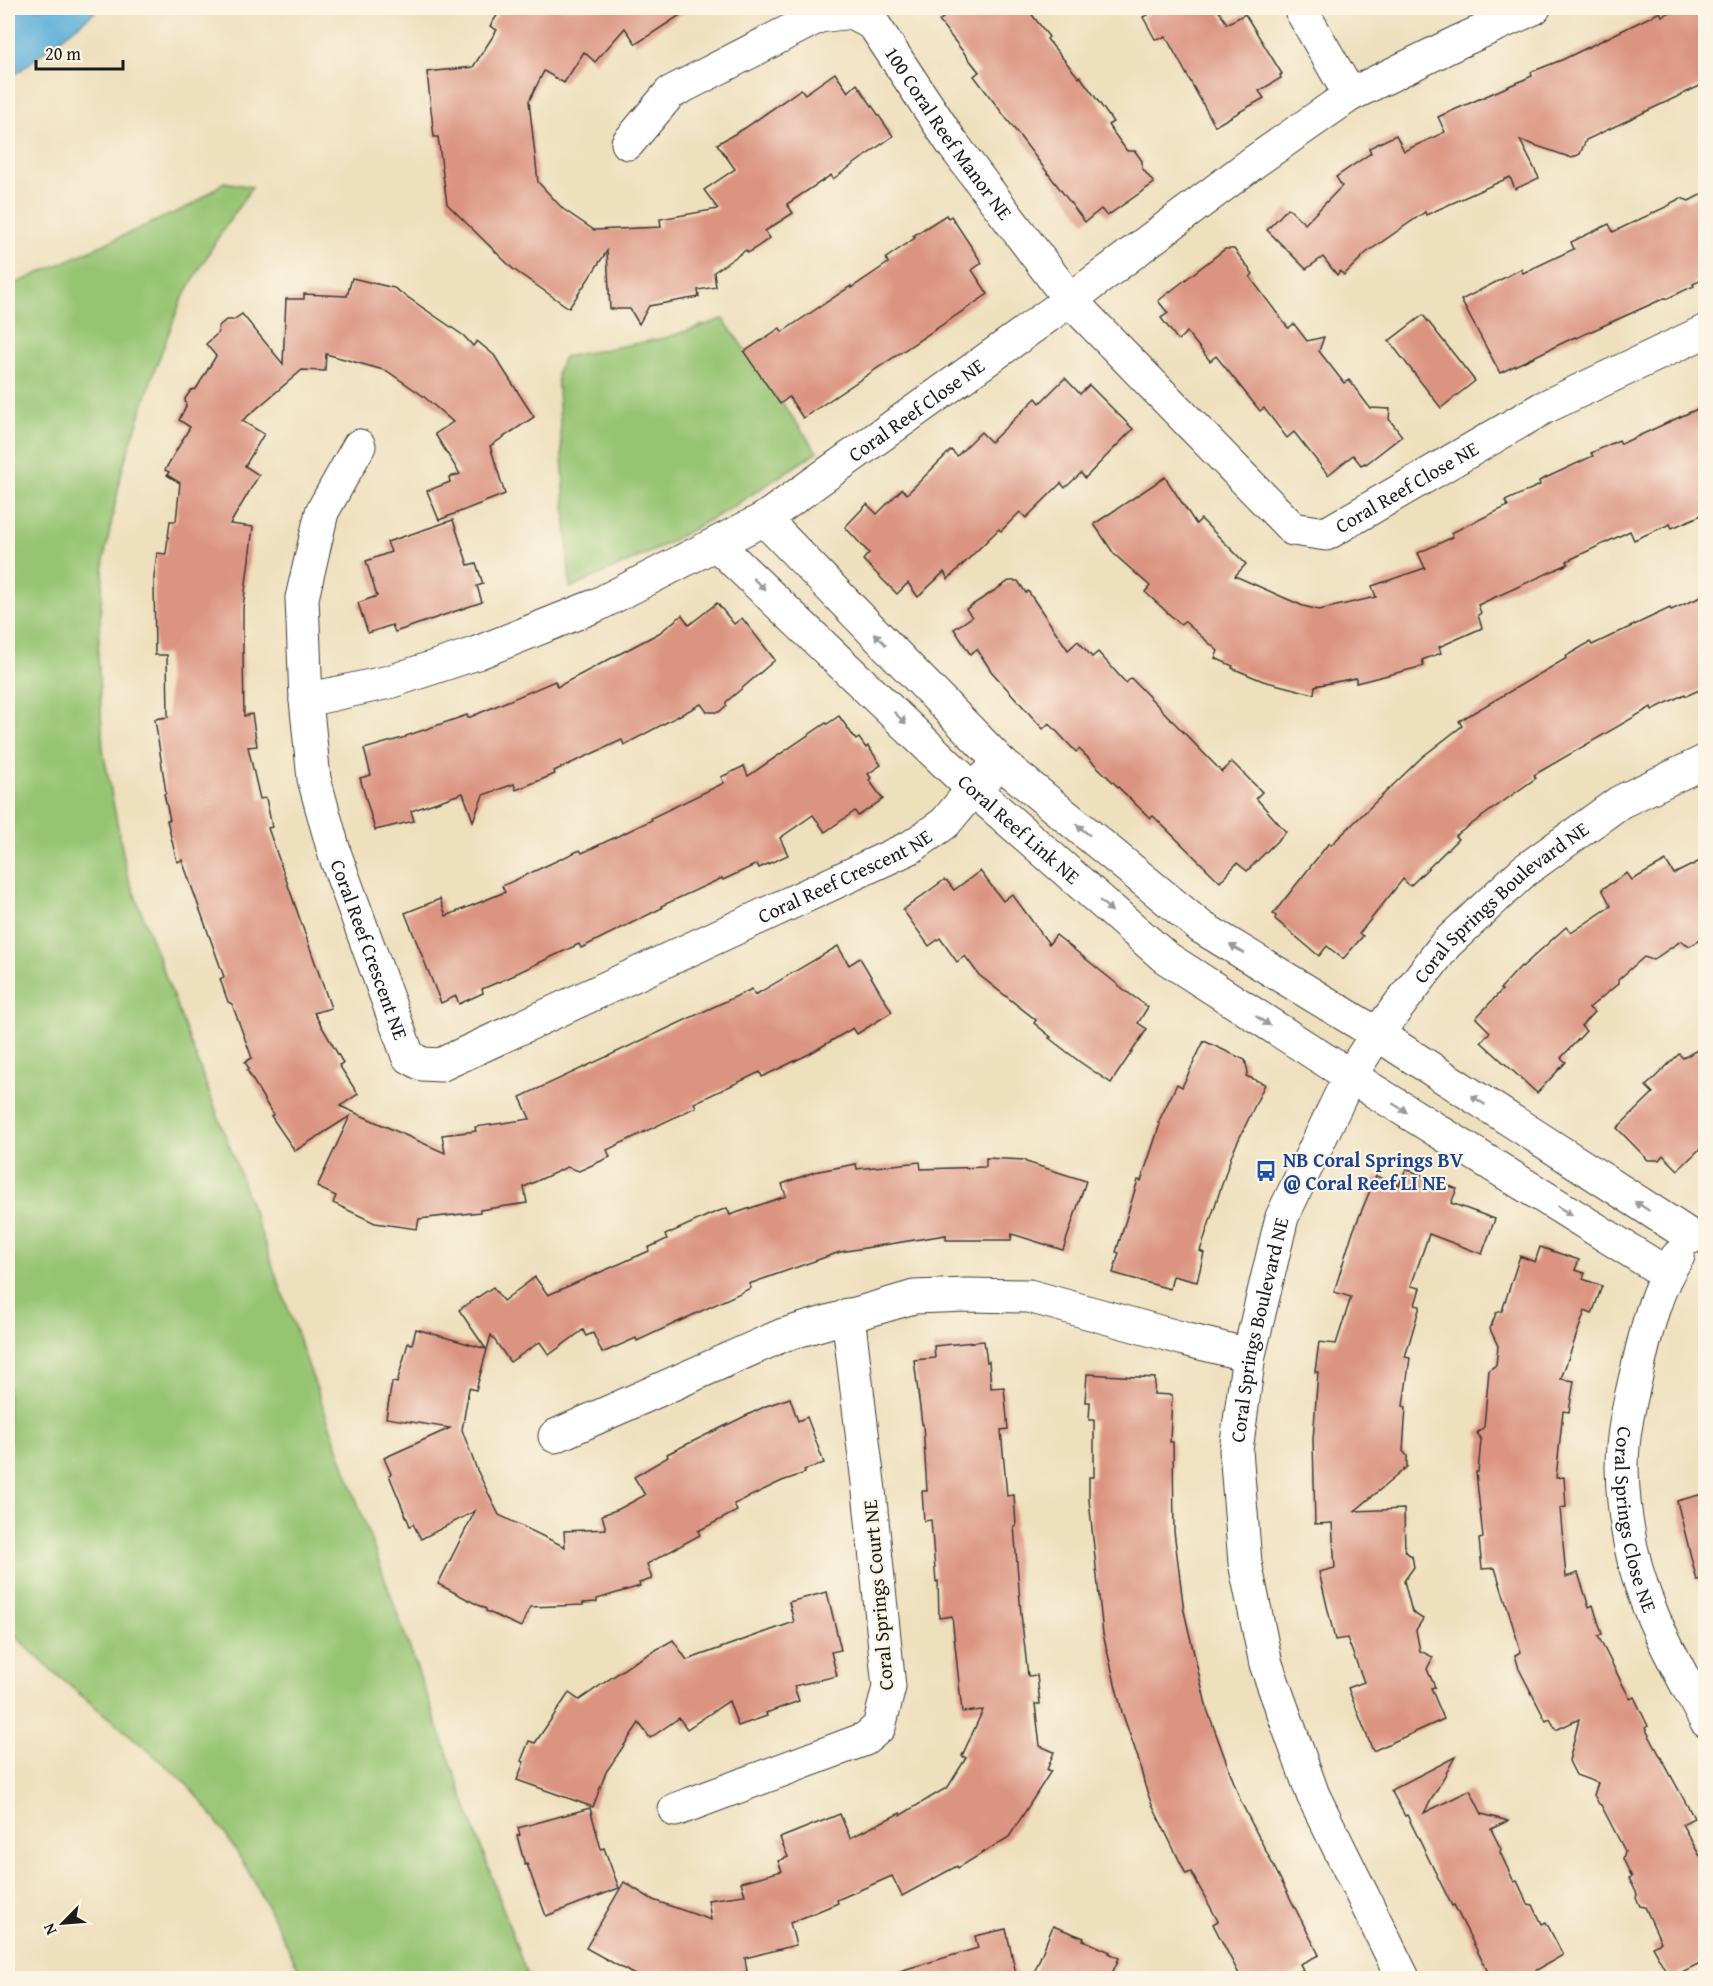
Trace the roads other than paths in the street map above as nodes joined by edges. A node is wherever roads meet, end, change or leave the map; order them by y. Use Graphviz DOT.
graph roads {
  1 [pos="1300,8"];
  2 [pos="1534,8"];
  3 [pos="1350,95"];
  4 [pos="628,143"];
  5 [pos="1070,300"];
  6 [pos="1706,331"];
  7 [pos="359,446"];
  8 [pos="764,519"];
  9 [pos="716,544"];
  10 [pos="306,700"];
  11 [pos="1706,761"];
  12 [pos="1001,763"];
  13 [pos="973,789"];
  14 [pos="1377,1034"];
  15 [pos="1350,1076"];
  16 [pos="1699,1230"];
  17 [pos="1666,1273"];
  18 [pos="848,1315"];
  19 [pos="1249,1355"];
  20 [pos="555,1436"];
  21 [pos="1706,1721"];
  22 [pos="675,1810"];
  23 [pos="1403,1978"];
  1 -- 3 [label="street"];
  2 -- 3 [label="street, Coral Reef Close NE"];
  3 -- 5 [label="street, Coral Reef Close NE"];
  4 -- 5 [label="street, 100 Coral Reef Manor NE"];
  5 -- 6 [label="street, Coral Reef Close NE"];
  5 -- 8 [label="street, Coral Reef Close NE"];
  7 -- 10 [label="street, Coral Reef Crescent NE"];
  8 -- 9 [label="street"];
  12 -- 8 [label="street, Coral Reef Link NE, one-way"];
  9 -- 10 [label="street"];
  9 -- 13 [label="street, Coral Reef Link NE, one-way"];
  10 -- 13 [label="street, Coral Reef Crescent NE"];
  11 -- 14 [label="street, Coral Springs Boulevard NE"];
  12 -- 13 [label="street, Coral Reef Crescent NE"];
  14 -- 12 [label="street, Coral Reef Link NE, one-way"];
  13 -- 15 [label="street, Coral Reef Link NE, one-way"];
  14 -- 15 [label="street, Coral Springs Boulevard NE"];
  16 -- 14 [label="street, Coral Springs Close NE, one-way"];
  15 -- 17 [label="street, one-way"];
  15 -- 19 [label="street, Coral Springs Boulevard NE"];
  16 -- 17 [label="street, Coral Springs Close NE"];
  17 -- 21 [label="street, Coral Springs Close NE"];
  18 -- 19 [label="street"];
  18 -- 20 [label="street"];
  18 -- 22 [label="street, Coral Springs Court NE"];
  19 -- 23 [label="street, Coral Springs Boulevard NE"];
}
